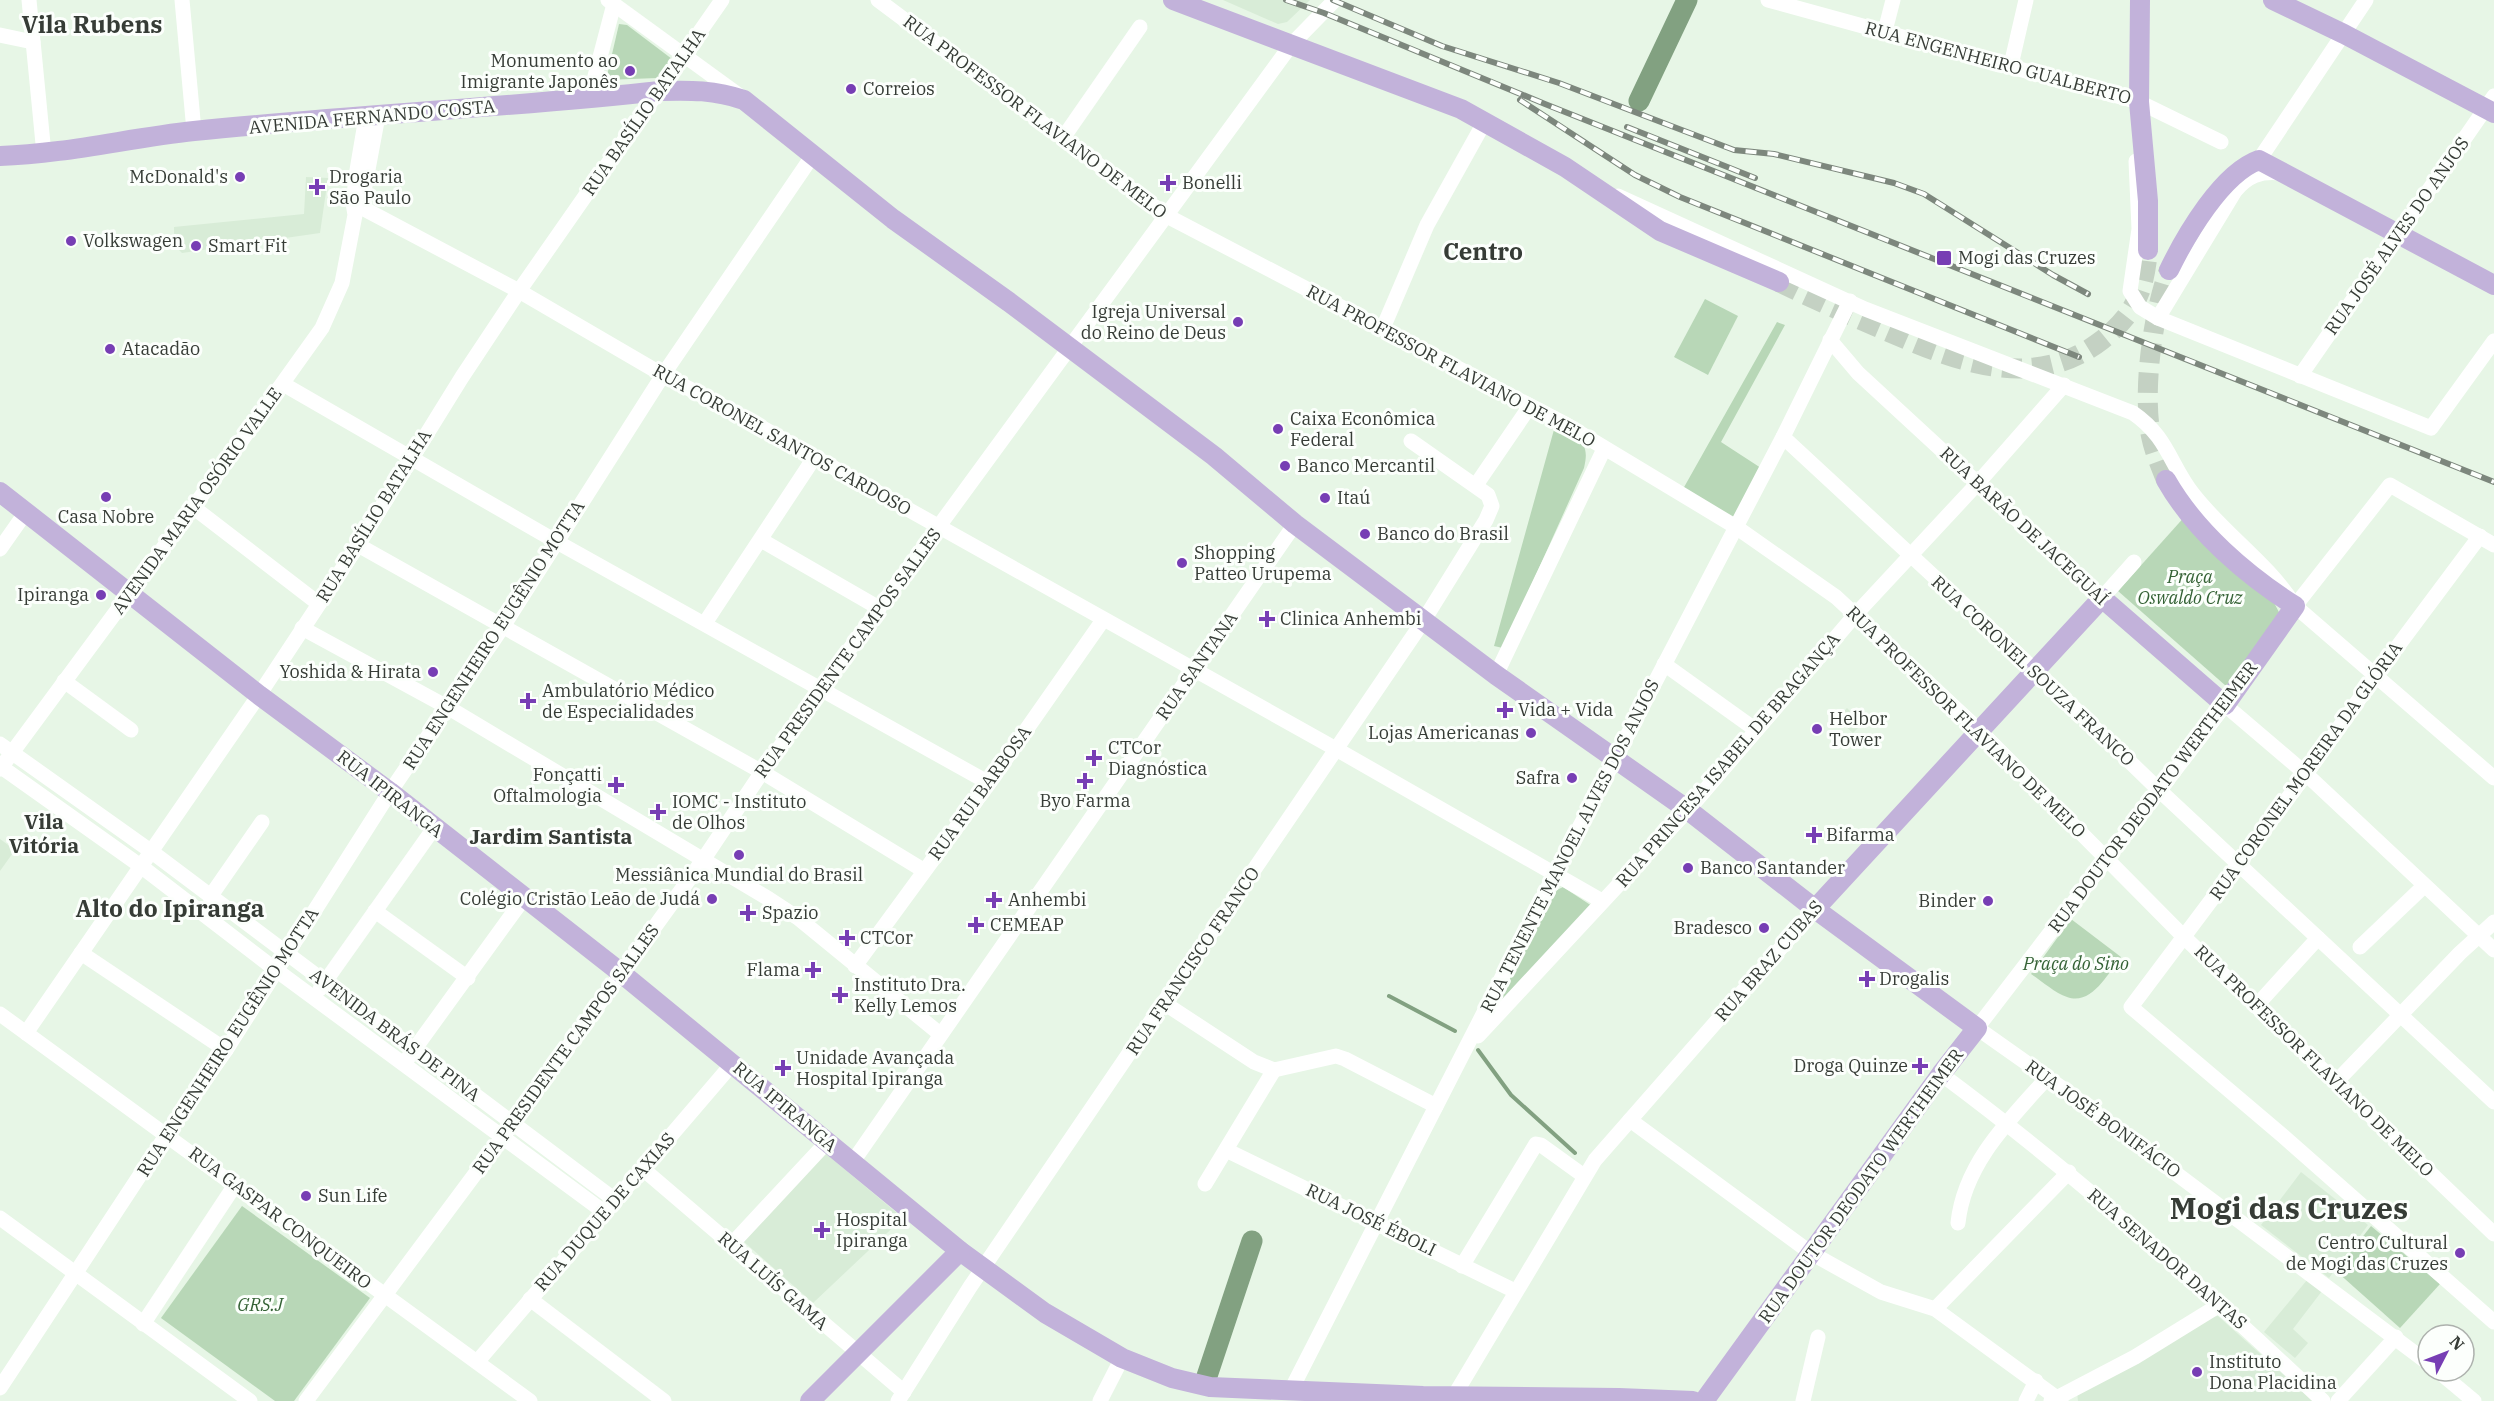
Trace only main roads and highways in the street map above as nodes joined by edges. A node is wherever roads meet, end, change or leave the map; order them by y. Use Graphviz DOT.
graph roads {
  1 [pos="1173,0"];
  2 [pos="2139,0"];
  3 [pos="2273,0"];
  4 [pos="2491,106"];
  5 [pos="0,156"];
  6 [pos="2148,250"];
  7 [pos="2169,270"];
  8 [pos="1779,282"];
  9 [pos="2494,285"];
  10 [pos="2166,480"];
  11 [pos="0,492"];
  12 [pos="2102,598"];
  13 [pos="2225,705"];
  14 [pos="1815,909"];
  15 [pos="960,1251"];
  16 [pos="1337,1397"];
  17 [pos="810,1401"];
  18 [pos="1693,1401"];
  19 [pos="1704,1401"];
  1 -- 8 [label="main road"];
  2 -- 6 [label="main road"];
  3 -- 4 [label="main road"];
  5 -- 14 [label="main road, AVENIDA FERNANDO COSTA"];
  7 -- 9 [label="main road"];
  10 -- 13 [label="main road, RUA DOUTOR DEODATO WERTHEIMER"];
  11 -- 15 [label="main road, RUA IPIRANGA"];
  12 -- 13 [label="main road, RUA BARÃO DE JACEGUAÍ"];
  12 -- 14 [label="main road, RUA BRAZ CUBAS"];
  14 -- 19 [label="main road, RUA DOUTOR DEODATO WERTHEIMER"];
  15 -- 16 [label="main road, RUA IPIRANGA"];
  15 -- 17 [label="main road"];
  16 -- 18 [label="main road, RUA IPIRANGA"];
}
